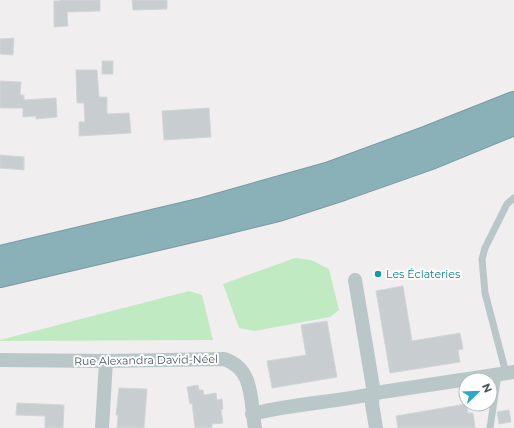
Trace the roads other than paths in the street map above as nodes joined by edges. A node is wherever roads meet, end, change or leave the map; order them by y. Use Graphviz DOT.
graph roads {
  1 [pos="514,93"];
  2 [pos="514,103"];
  3 [pos="514,124"];
  4 [pos="514,134"];
  5 [pos="381,155"];
  6 [pos="431,158"];
  7 [pos="514,198"];
  8 [pos="0,257"];
  9 [pos="0,276"];
  10 [pos="355,280"];
  11 [pos="0,360"];
  12 [pos="106,361"];
  13 [pos="506,373"];
  14 [pos="372,395"];
  15 [pos="252,414"];
  16 [pos="102,428"];
  17 [pos="255,428"];
  18 [pos="376,428"];
  19 [pos="490,428"];
  1 -- 5 [label="highway"];
  2 -- 5 [label="highway"];
  3 -- 6 [label="highway"];
  4 -- 6 [label="highway"];
  5 -- 8 [label="highway"];
  6 -- 9 [label="highway"];
  7 -- 13 [label="lane"];
  10 -- 14 [label="street"];
  11 -- 12 [label="street, Rue Alexandra David-Néel"];
  12 -- 15 [label="street, Rue Alexandra David-Néel"];
  12 -- 16 [label="street"];
  13 -- 14 [label="street"];
  13 -- 19 [label="lane"];
  14 -- 15 [label="street"];
  14 -- 18 [label="street"];
  15 -- 17 [label="street, Rue Alexandra David-Néel"];
}
